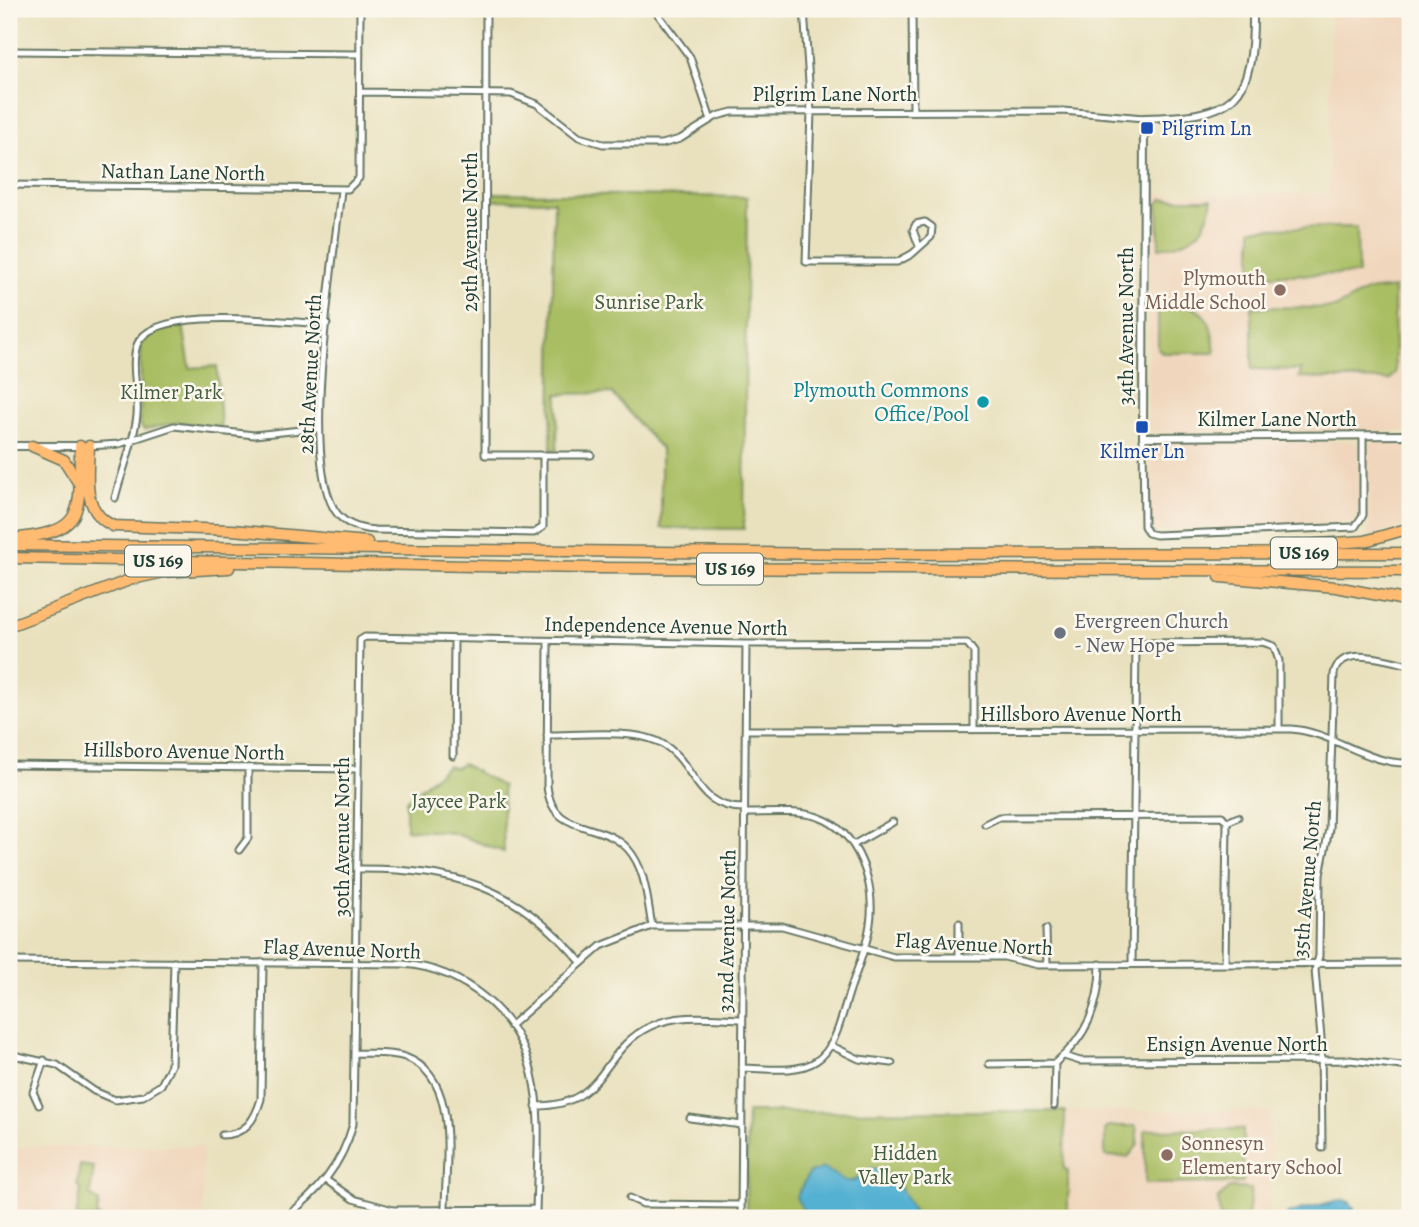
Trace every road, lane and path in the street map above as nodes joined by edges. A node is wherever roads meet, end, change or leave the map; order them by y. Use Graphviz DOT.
graph roads {
  1 [pos="360,9"];
  2 [pos="486,9"];
  3 [pos="654,9"];
  4 [pos="804,9"];
  5 [pos="912,9"];
  6 [pos="1253,9"];
  7 [pos="9,51"];
  8 [pos="360,54"];
  9 [pos="360,92"];
  10 [pos="486,93"];
  11 [pos="913,111"];
  12 [pos="811,112"];
  13 [pos="1144,118"];
  14 [pos="711,120"];
  15 [pos="9,185"];
  16 [pos="341,190"];
  17 [pos="919,246"];
  18 [pos="327,324"];
  19 [pos="319,428"];
  20 [pos="1410,435"];
  21 [pos="1363,436"];
  22 [pos="1143,437"];
  23 [pos="132,439"];
  24 [pos="32,446"];
  25 [pos="85,446"];
  26 [pos="9,447"];
  27 [pos="543,455"];
  28 [pos="591,455"];
  29 [pos="80,489"];
  30 [pos="115,498"];
  31 [pos="1410,528"];
  32 [pos="9,539"];
  33 [pos="9,545"];
  34 [pos="394,548"];
  35 [pos="1197,553"];
  36 [pos="1410,553"];
  37 [pos="9,558"];
  38 [pos="306,564"];
  39 [pos="1154,570"];
  40 [pos="1410,571"];
  41 [pos="1410,601"];
  42 [pos="9,626"];
  43 [pos="454,639"];
  44 [pos="360,640"];
  45 [pos="548,641"];
  46 [pos="746,644"];
  47 [pos="1410,665"];
  48 [pos="1279,728"];
  49 [pos="974,729"];
  50 [pos="745,730"];
  51 [pos="1135,730"];
  52 [pos="547,735"];
  53 [pos="1332,738"];
  54 [pos="453,756"];
  55 [pos="1410,763"];
  56 [pos="9,765"];
  57 [pos="248,768"];
  58 [pos="358,769"];
  59 [pos="744,810"];
  60 [pos="1134,816"];
  61 [pos="1237,817"];
  62 [pos="893,822"];
  63 [pos="1227,822"];
  64 [pos="985,824"];
  65 [pos="853,845"];
  66 [pos="239,850"];
  67 [pos="357,869"];
  68 [pos="959,923"];
  69 [pos="744,925"];
  70 [pos="652,926"];
  71 [pos="1046,929"];
  72 [pos="864,949"];
  73 [pos="959,957"];
  74 [pos="9,961"];
  75 [pos="580,961"];
  76 [pos="174,962"];
  77 [pos="263,962"];
  78 [pos="356,963"];
  79 [pos="1410,963"];
  80 [pos="1100,964"];
  81 [pos="1132,964"];
  82 [pos="1225,964"];
  83 [pos="1317,964"];
  84 [pos="1047,965"];
  85 [pos="742,1019"];
  86 [pos="510,1026"];
  87 [pos="830,1045"];
  88 [pos="356,1053"];
  89 [pos="9,1054"];
  90 [pos="1064,1056"];
  91 [pos="44,1060"];
  92 [pos="1321,1060"];
  93 [pos="892,1063"];
  94 [pos="1055,1063"];
  95 [pos="989,1064"];
  96 [pos="1410,1067"];
  97 [pos="742,1068"];
  98 [pos="39,1105"];
  99 [pos="536,1106"];
  100 [pos="1054,1106"];
  101 [pos="690,1118"];
  102 [pos="742,1125"];
  103 [pos="222,1135"];
  104 [pos="1322,1148"];
  105 [pos="326,1180"];
  106 [pos="630,1198"];
  107 [pos="741,1205"];
  108 [pos="536,1209"];
  109 [pos="444,1210"];
  110 [pos="284,1218"];
  111 [pos="536,1218"];
  112 [pos="741,1218"];
  1 -- 8 [label="street"];
  2 -- 10 [label="street, 29th Avenue North"];
  3 -- 14 [label="street"];
  4 -- 12 [label="street"];
  5 -- 11 [label="street"];
  6 -- 13 [label="street, Pilgrim Lane North"];
  7 -- 8 [label="street"];
  8 -- 9 [label="street"];
  9 -- 10 [label="street, Pilgrim Lane North"];
  9 -- 16 [label="street, Nathan Lane North"];
  10 -- 14 [label="street, Pilgrim Lane North"];
  10 -- 27 [label="street, 29th Avenue North"];
  11 -- 12 [label="street, Pilgrim Lane North"];
  11 -- 13 [label="street, Pilgrim Lane North"];
  12 -- 14 [label="street, Pilgrim Lane North"];
  12 -- 17 [label="street"];
  13 -- 22 [label="street, 34th Avenue North"];
  15 -- 16 [label="street, Nathan Lane North"];
  16 -- 18 [label="street, 28th Avenue North"];
  17 -- 17 [label="street"];
  18 -- 19 [label="street, 28th Avenue North"];
  18 -- 23 [label="street"];
  19 -- 23 [label="street"];
  19 -- 27 [label="street, 28th Avenue North"];
  20 -- 21 [label="street, Kilmer Lane North"];
  21 -- 22 [label="street, Kilmer Lane North"];
  21 -- 22 [label="street, 34th Avenue North"];
  23 -- 25 [label="street"];
  23 -- 30 [label="street"];
  24 -- 25 [label="street"];
  24 -- 26 [label="street"];
  24 -- 29 [label="highway"];
  25 -- 29 [label="highway"];
  25 -- 34 [label="highway"];
  27 -- 28 [label="street"];
  29 -- 32 [label="highway"];
  31 -- 35 [label="highway"];
  33 -- 34 [label="highway, US 169"];
  34 -- 35 [label="highway, US 169"];
  35 -- 36 [label="highway, US 169"];
  37 -- 38 [label="highway, US 169"];
  38 -- 39 [label="highway, US 169"];
  38 -- 42 [label="highway"];
  39 -- 40 [label="highway, US 169"];
  39 -- 41 [label="highway"];
  43 -- 44 [label="street, Independence Avenue North"];
  43 -- 45 [label="street, Independence Avenue North"];
  43 -- 54 [label="street"];
  44 -- 58 [label="street, 30th Avenue North"];
  45 -- 46 [label="street, Independence Avenue North"];
  45 -- 52 [label="street"];
  46 -- 49 [label="street, Independence Avenue North"];
  46 -- 50 [label="street, 32nd Avenue North"];
  47 -- 53 [label="street"];
  48 -- 51 [label="street, Hillsboro Avenue North"];
  48 -- 51 [label="street"];
  48 -- 53 [label="street, Hillsboro Avenue North"];
  49 -- 50 [label="street, Hillsboro Avenue North"];
  49 -- 51 [label="street, Hillsboro Avenue North"];
  50 -- 59 [label="street, 32nd Avenue North"];
  51 -- 60 [label="street"];
  52 -- 59 [label="street"];
  52 -- 70 [label="street"];
  53 -- 55 [label="street, Hillsboro Avenue North"];
  53 -- 83 [label="street, 35th Avenue North"];
  56 -- 57 [label="street, Hillsboro Avenue North"];
  57 -- 58 [label="street, Hillsboro Avenue North"];
  57 -- 66 [label="street"];
  58 -- 67 [label="street, 30th Avenue North"];
  59 -- 65 [label="street"];
  59 -- 69 [label="street, 32nd Avenue North"];
  60 -- 63 [label="street"];
  60 -- 64 [label="street"];
  60 -- 81 [label="street"];
  61 -- 63 [label="street"];
  62 -- 65 [label="street"];
  63 -- 82 [label="street"];
  65 -- 72 [label="street"];
  67 -- 75 [label="street"];
  67 -- 78 [label="street, 30th Avenue North"];
  68 -- 73 [label="street"];
  69 -- 70 [label="street, Flag Avenue North"];
  69 -- 72 [label="street, Flag Avenue North"];
  69 -- 85 [label="street, 32nd Avenue North"];
  70 -- 75 [label="street, Flag Avenue North"];
  71 -- 84 [label="street"];
  72 -- 73 [label="street, Flag Avenue North"];
  72 -- 87 [label="street"];
  73 -- 84 [label="street, Flag Avenue North"];
  74 -- 76 [label="street, Flag Avenue North"];
  75 -- 86 [label="street, Flag Avenue North"];
  76 -- 77 [label="street, Flag Avenue North"];
  76 -- 91 [label="street"];
  77 -- 78 [label="street, Flag Avenue North"];
  77 -- 103 [label="street"];
  78 -- 86 [label="street, Flag Avenue North"];
  78 -- 88 [label="street, 30th Avenue North"];
  79 -- 83 [label="street, Flag Avenue North"];
  80 -- 81 [label="street, Flag Avenue North"];
  80 -- 84 [label="street, Flag Avenue North"];
  80 -- 90 [label="street"];
  81 -- 82 [label="street, Flag Avenue North"];
  82 -- 83 [label="street, Flag Avenue North"];
  83 -- 92 [label="street, 35th Avenue North"];
  85 -- 97 [label="street, 32nd Avenue North"];
  85 -- 99 [label="street"];
  86 -- 99 [label="street"];
  87 -- 93 [label="street"];
  87 -- 97 [label="street"];
  88 -- 105 [label="street, 30th Avenue North"];
  88 -- 109 [label="street"];
  89 -- 91 [label="street"];
  90 -- 92 [label="street, Ensign Avenue North"];
  90 -- 94 [label="street"];
  91 -- 98 [label="street"];
  92 -- 96 [label="street, Ensign Avenue North"];
  92 -- 104 [label="street, 35th Avenue North"];
  94 -- 95 [label="street"];
  94 -- 100 [label="street"];
  97 -- 102 [label="street, 32nd Avenue North"];
  99 -- 108 [label="street"];
  101 -- 102 [label="street"];
  102 -- 107 [label="street, 32nd Avenue North"];
  105 -- 109 [label="street"];
  105 -- 110 [label="street, 30th Avenue North"];
  106 -- 107 [label="street"];
  107 -- 112 [label="street, 32nd Avenue North"];
  108 -- 109 [label="street"];
  108 -- 111 [label="street"];
}
